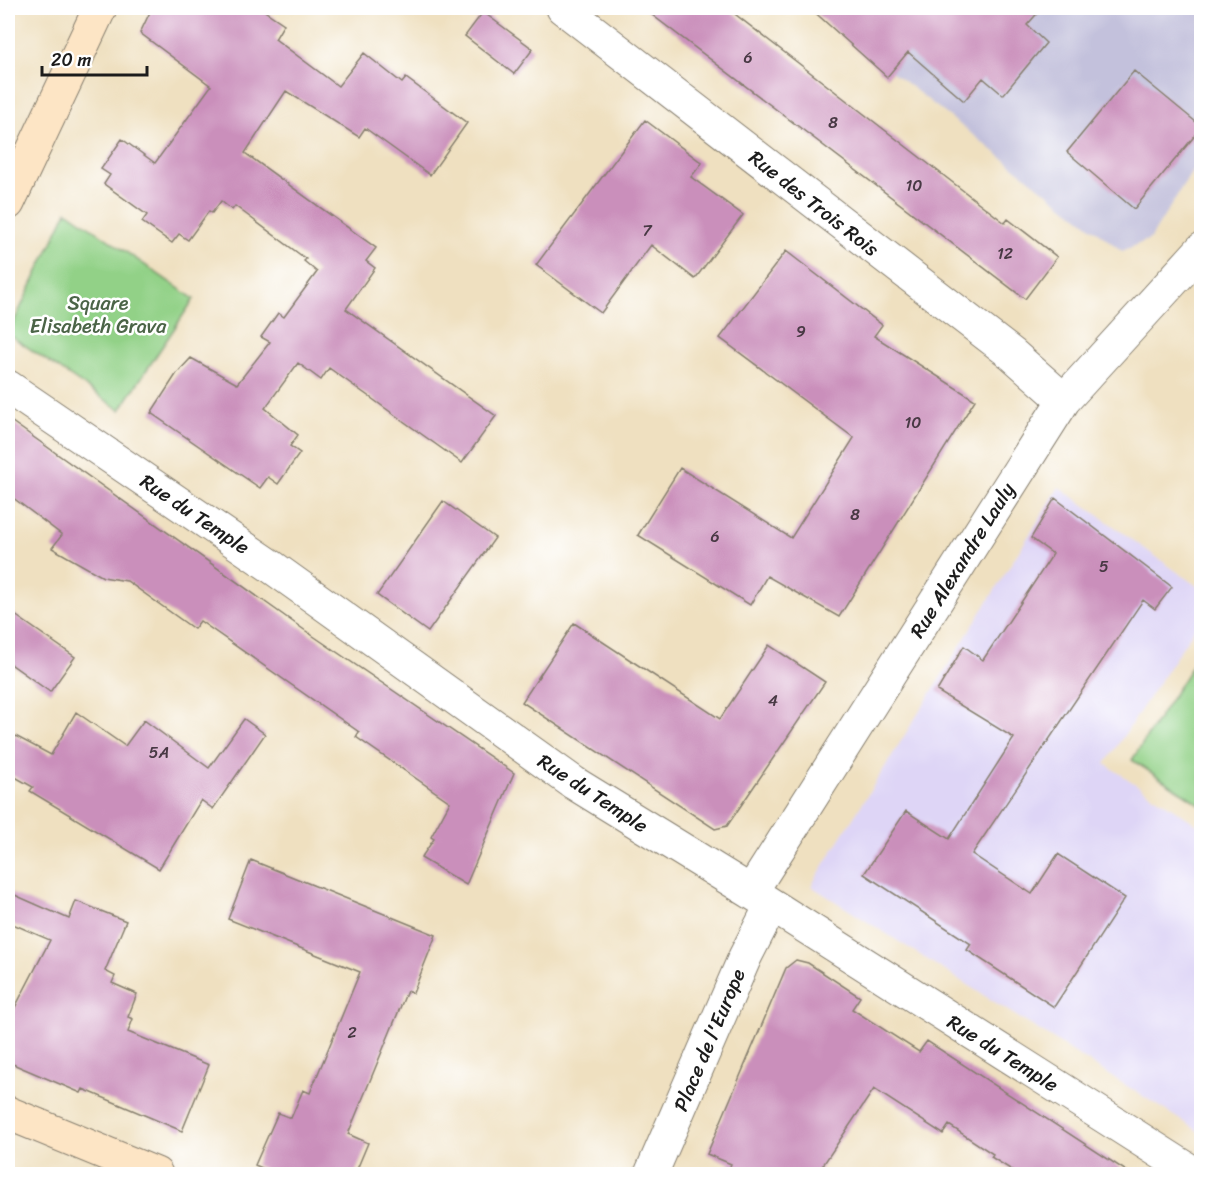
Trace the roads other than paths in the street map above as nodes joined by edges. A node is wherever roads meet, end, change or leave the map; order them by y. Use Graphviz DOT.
graph roads {
  1 [pos="100,8"];
  2 [pos="563,8"];
  3 [pos="8,203"];
  4 [pos="1202,249"];
  5 [pos="8,387"];
  6 [pos="1064,400"];
  7 [pos="761,899"];
  8 [pos="8,1113"];
  9 [pos="156,1174"];
  10 [pos="651,1174"];
  11 [pos="1195,1174"];
  1 -- 3 [label="main road"];
  2 -- 6 [label="street, Rue des Trois Rois"];
  4 -- 6 [label="street, Rue Alexandre Lauly"];
  5 -- 7 [label="street, Rue du Temple"];
  6 -- 7 [label="street, Rue Alexandre Lauly"];
  7 -- 10 [label="street, Place de l'Europe"];
  7 -- 11 [label="street, Rue du Temple"];
  8 -- 9 [label="main road"];
}
